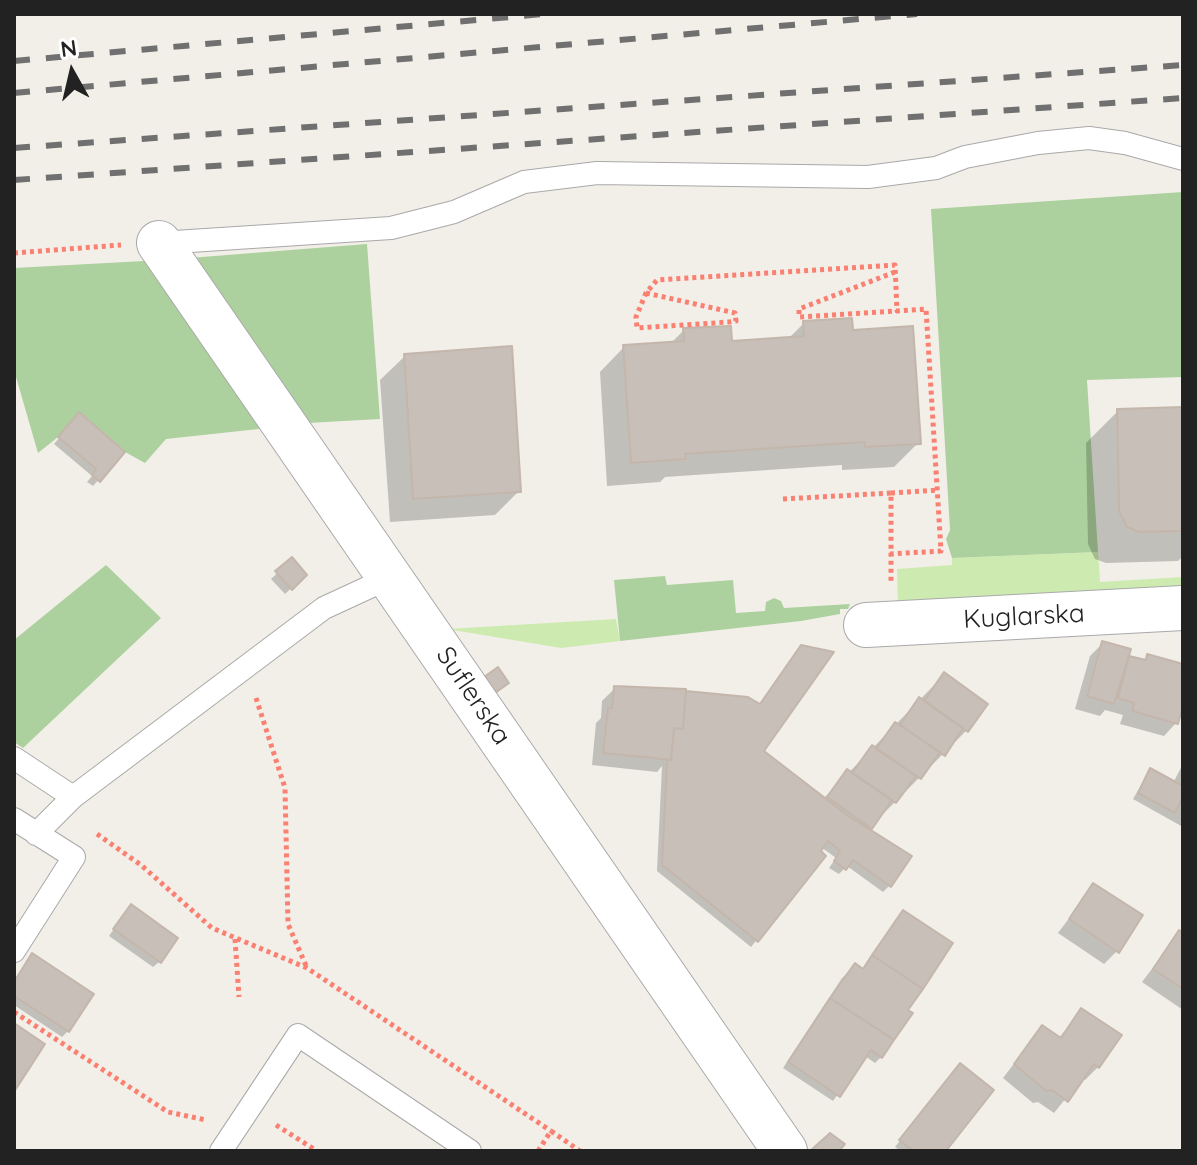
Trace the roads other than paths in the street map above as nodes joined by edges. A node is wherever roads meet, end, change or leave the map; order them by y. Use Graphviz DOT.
graph roads {
  1 [pos="1183,159"];
  2 [pos="159,243"];
  3 [pos="391,577"];
  4 [pos="1183,608"];
  5 [pos="866,625"];
  6 [pos="14,758"];
  7 [pos="73,797"];
  8 [pos="14,819"];
  9 [pos="36,834"];
  10 [pos="14,951"];
  11 [pos="221,1151"];
  12 [pos="470,1151"];
  13 [pos="785,1151"];
  1 -- 2 [label="lane"];
  2 -- 3 [label="street, Suflerska"];
  3 -- 7 [label="lane"];
  3 -- 13 [label="street, Suflerska"];
  4 -- 5 [label="street, Kuglarska"];
  6 -- 7 [label="lane"];
  7 -- 9 [label="lane"];
  8 -- 9 [label="lane"];
  9 -- 10 [label="lane"];
  11 -- 12 [label="lane"];
}
